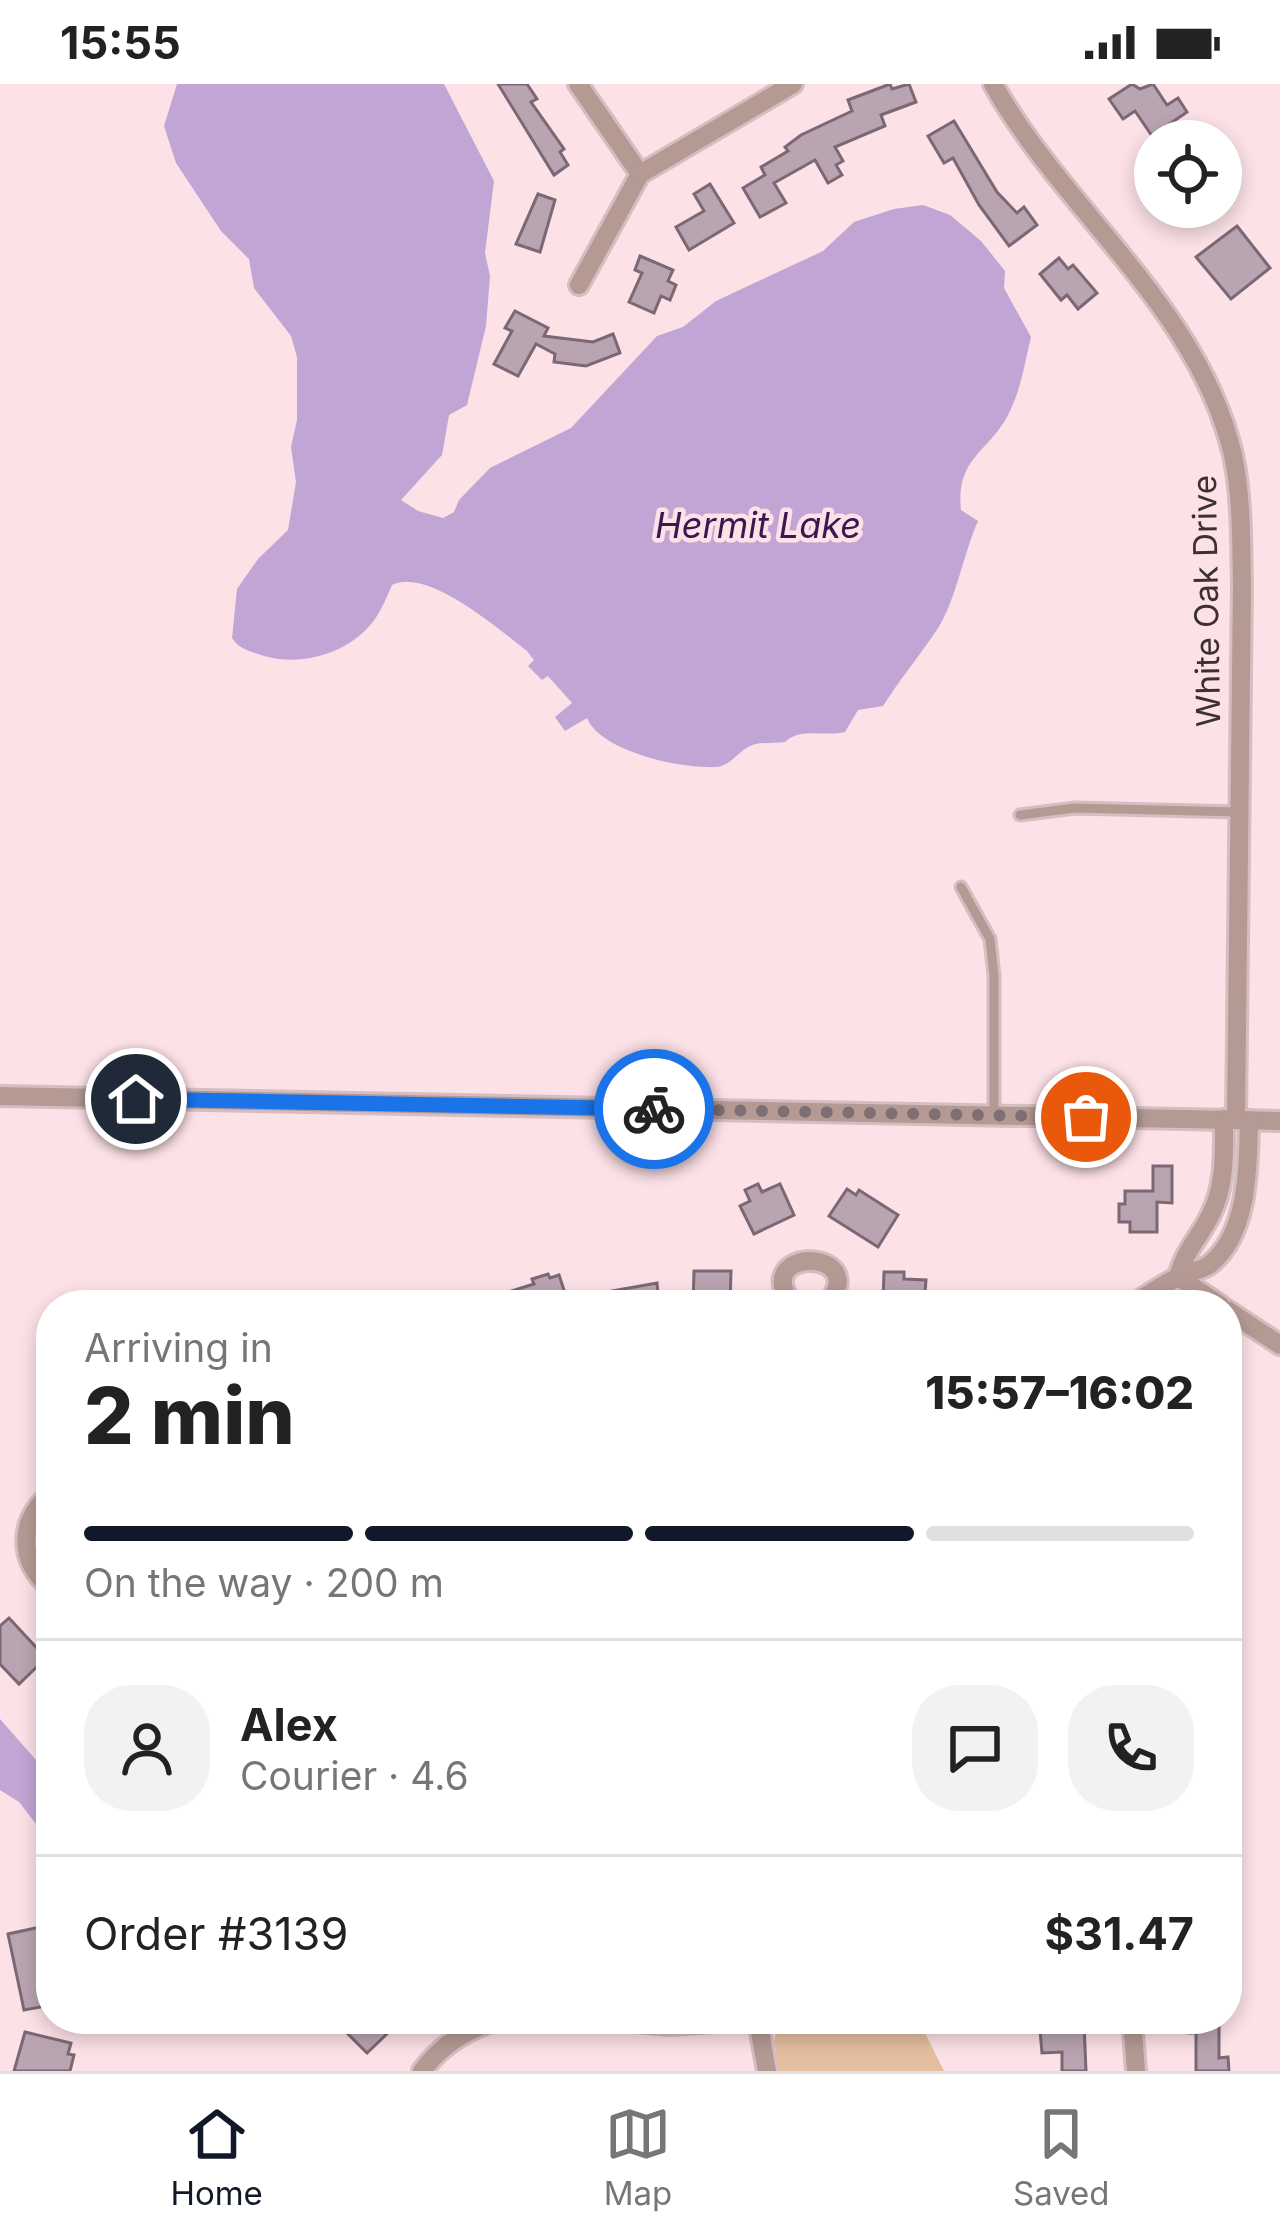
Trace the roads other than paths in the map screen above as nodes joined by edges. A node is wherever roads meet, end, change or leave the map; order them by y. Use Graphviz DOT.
graph roads {
  1 [pos="578,84"];
  2 [pos="793,84"];
  3 [pos="993,84"];
  4 [pos="640,174"];
  5 [pos="579,285"];
  6 [pos="1238,812"];
  7 [pos="1020,815"];
  8 [pos="961,887"];
  9 [pos="0,1096"];
  10 [pos="994,1115"];
  11 [pos="1236,1120"];
  12 [pos="1280,1121"];
  13 [pos="1178,1276"];
  14 [pos="784,1290"];
  15 [pos="835,1290"];
  16 [pos="1156,1290"];
  17 [pos="1199,1290"];
  18 [pos="1242,1320"];
  19 [pos="1280,1346"];
  20 [pos="36,1507"];
  21 [pos="36,1571"];
  22 [pos="461,2034"];
  23 [pos="763,2034"];
  24 [pos="1133,2034"];
  25 [pos="422,2071"];
  26 [pos="767,2071"];
  27 [pos="1136,2071"];
  1 -- 4 [label="street"];
  2 -- 4 [label="street"];
  3 -- 6 [label="street, White Oak Drive"];
  4 -- 5 [label="street"];
  6 -- 7 [label="lane"];
  6 -- 11 [label="street, White Oak Drive"];
  8 -- 10 [label="lane"];
  9 -- 10 [label="street"];
  10 -- 11 [label="street"];
  11 -- 12 [label="street"];
  11 -- 13 [label="street, White Oak Drive"];
  13 -- 16 [label="street"];
  13 -- 17 [label="street"];
  14 -- 15 [label="street"];
  18 -- 19 [label="street"];
  20 -- 21 [label="street"];
  22 -- 25 [label="street"];
  23 -- 26 [label="street"];
  24 -- 27 [label="street"];
}
